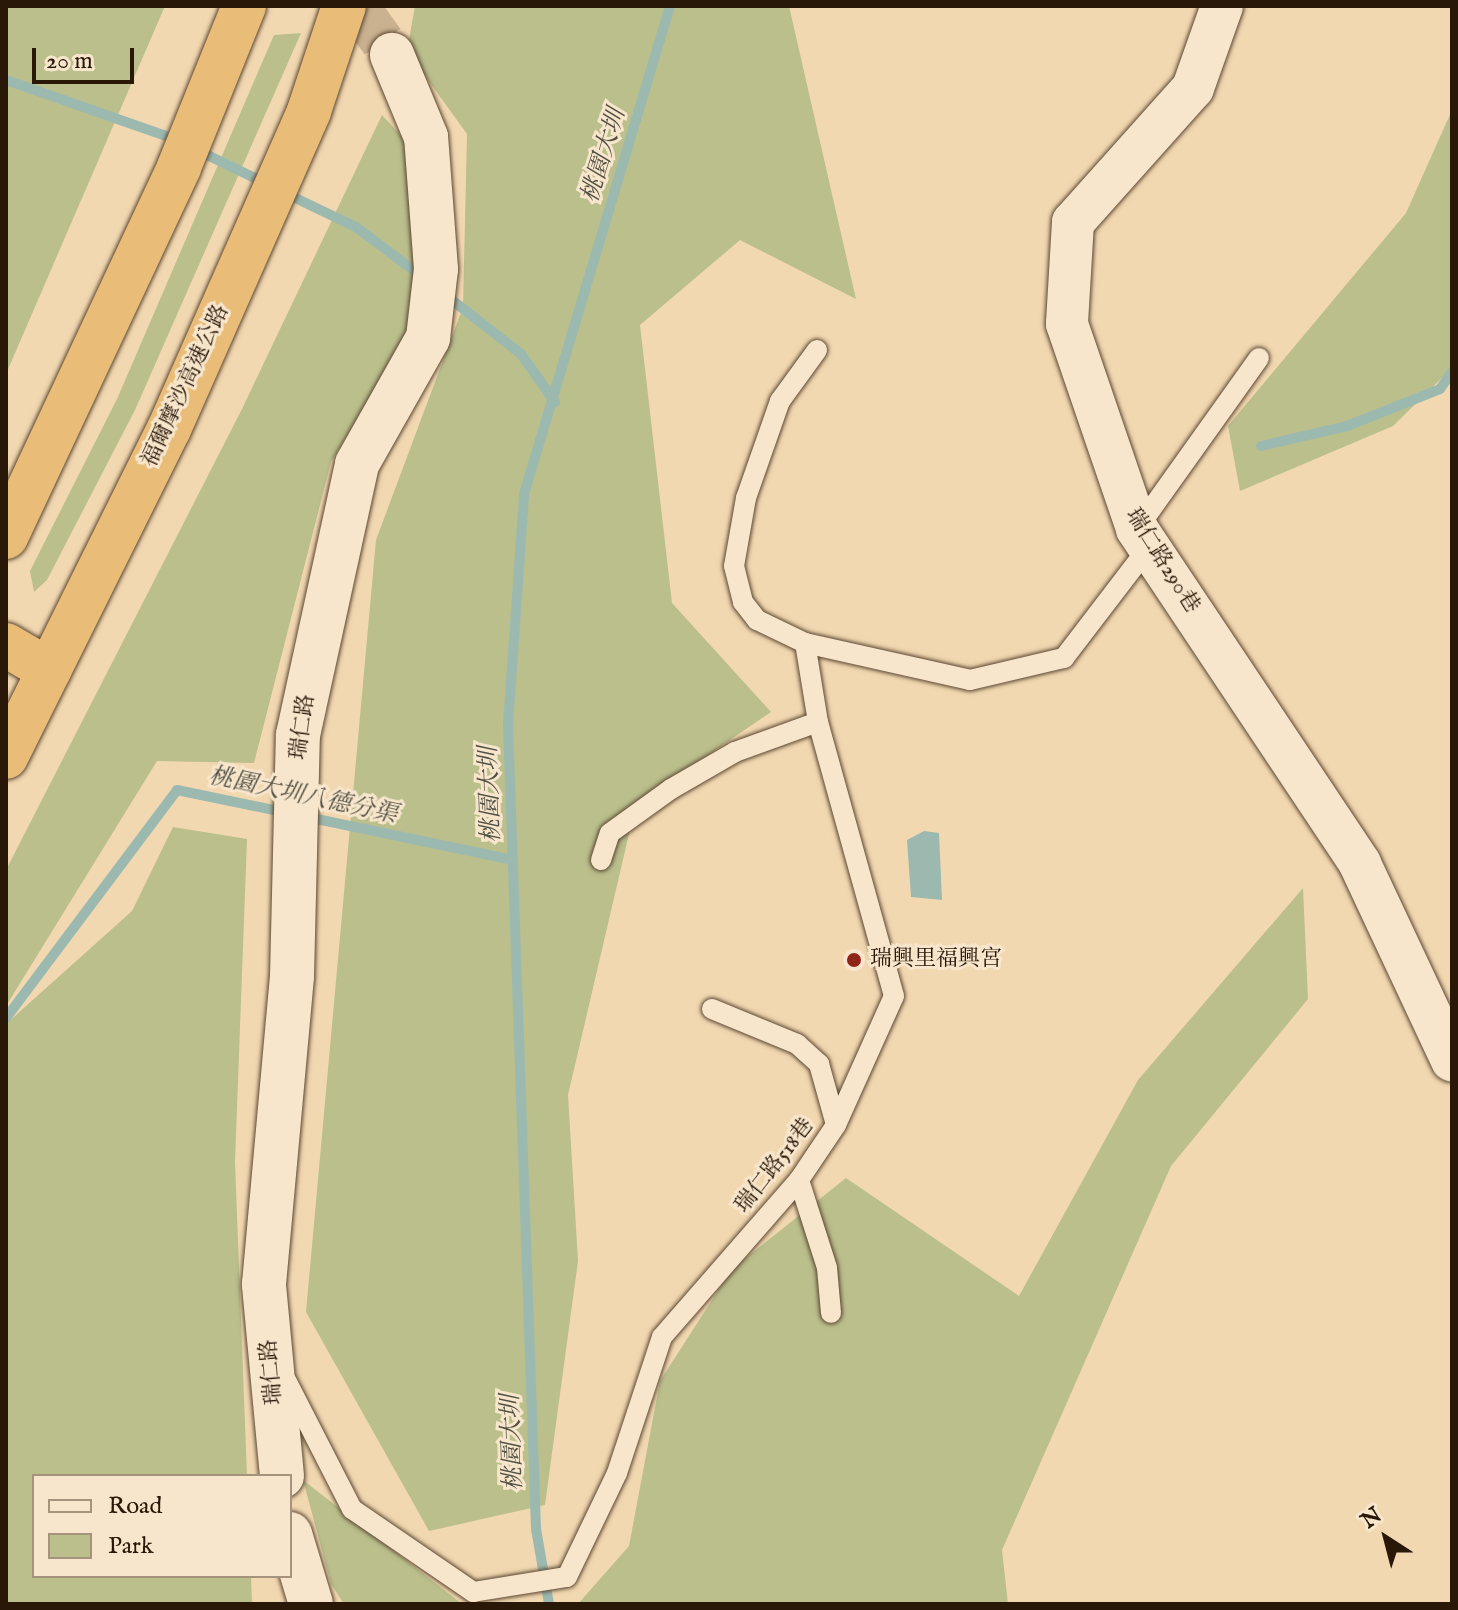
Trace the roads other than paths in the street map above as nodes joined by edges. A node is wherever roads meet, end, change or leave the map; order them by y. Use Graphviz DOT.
graph roads {
  1 [pos="244,6"];
  2 [pos="344,6"];
  3 [pos="1222,6"];
  4 [pos="392,55"];
  5 [pos="817,350"];
  6 [pos="1259,358"];
  7 [pos="6,537"];
  8 [pos="1143,538"];
  9 [pos="805,643"];
  10 [pos="6,645"];
  11 [pos="49,670"];
  12 [pos="818,722"];
  13 [pos="6,757"];
  14 [pos="601,860"];
  15 [pos="712,1009"];
  16 [pos="1452,1060"];
  17 [pos="836,1125"];
  18 [pos="799,1180"];
  19 [pos="831,1313"];
  20 [pos="270,1349"];
  21 [pos="282,1474"];
  22 [pos="292,1541"];
  23 [pos="311,1604"];
  1 -- 7 [label="highway"];
  2 -- 11 [label="highway, 福爾摩沙高速公路"];
  3 -- 8 [label="street, 瑞仁路290巷"];
  4 -- 20 [label="street, 瑞仁路"];
  5 -- 9 [label="lane"];
  6 -- 8 [label="lane"];
  8 -- 9 [label="lane"];
  8 -- 16 [label="street, 瑞仁路290巷"];
  9 -- 12 [label="lane, 瑞仁路518巷"];
  10 -- 11 [label="highway"];
  11 -- 13 [label="highway, 福爾摩沙高速公路"];
  12 -- 14 [label="lane"];
  12 -- 17 [label="lane, 瑞仁路518巷"];
  15 -- 17 [label="lane"];
  17 -- 18 [label="lane, 瑞仁路518巷"];
  18 -- 19 [label="lane"];
  18 -- 20 [label="lane, 瑞仁路518巷"];
  20 -- 21 [label="street, 瑞仁路"];
  22 -- 23 [label="street"];
}
